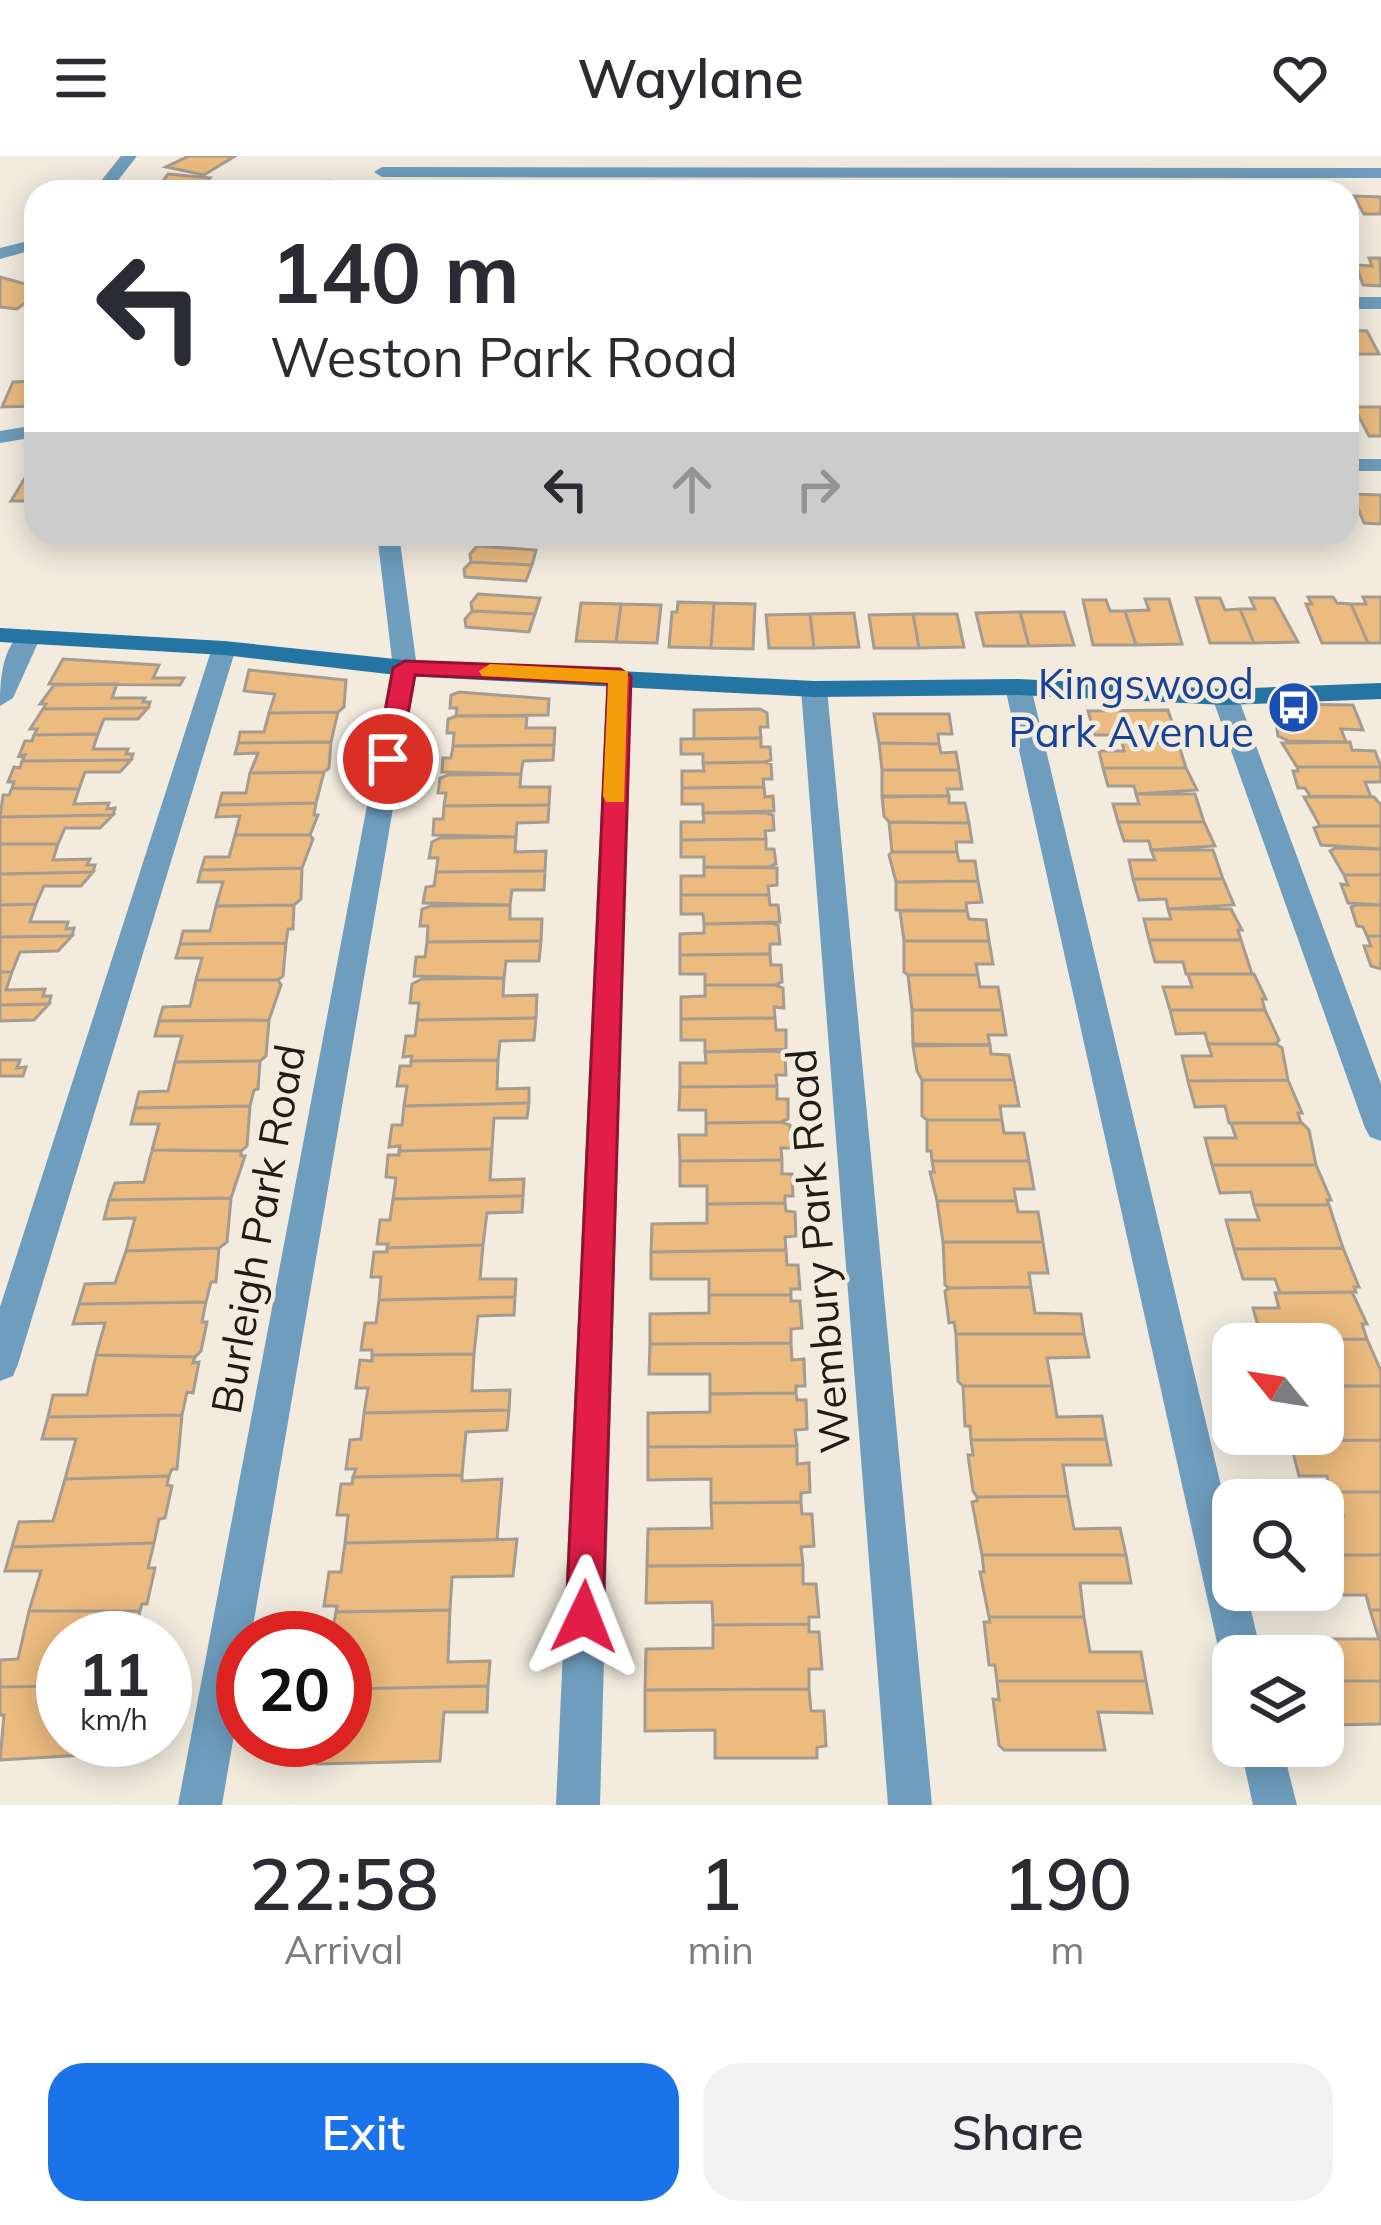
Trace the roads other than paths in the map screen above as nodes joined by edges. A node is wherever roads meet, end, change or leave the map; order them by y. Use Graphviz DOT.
graph roads {
  1 [pos="130,156"];
  2 [pos="383,164"];
  3 [pos="1381,173"];
  4 [pos="110,180"];
  5 [pos="390,546"];
  6 [pos="0,634"];
  7 [pos="29,636"];
  8 [pos="224,648"];
  9 [pos="405,668"];
  10 [pos="620,676"];
  11 [pos="1018,687"];
  12 [pos="814,689"];
  13 [pos="1381,691"];
  14 [pos="1225,697"];
  15 [pos="0,698"];
  16 [pos="1381,1128"];
  17 [pos="0,1364"];
  18 [pos="1236,1635"];
  19 [pos="1267,1767"];
  20 [pos="200,1805"];
  21 [pos="578,1805"];
  22 [pos="910,1805"];
  23 [pos="1275,1805"];
  1 -- 4 [label="street"];
  2 -- 3 [label="street"];
  5 -- 9 [label="street, Burleigh Park Road"];
  6 -- 7 [label="street"];
  7 -- 8 [label="street"];
  7 -- 15 [label="street"];
  8 -- 9 [label="street"];
  8 -- 17 [label="street"];
  9 -- 10 [label="street"];
  9 -- 20 [label="street, Burleigh Park Road"];
  10 -- 12 [label="street"];
  10 -- 21 [label="street"];
  11 -- 12 [label="street"];
  11 -- 14 [label="street"];
  11 -- 18 [label="street"];
  12 -- 22 [label="street, Wembury Park Road"];
  13 -- 14 [label="street"];
  14 -- 16 [label="street"];
  19 -- 23 [label="street"];
}
